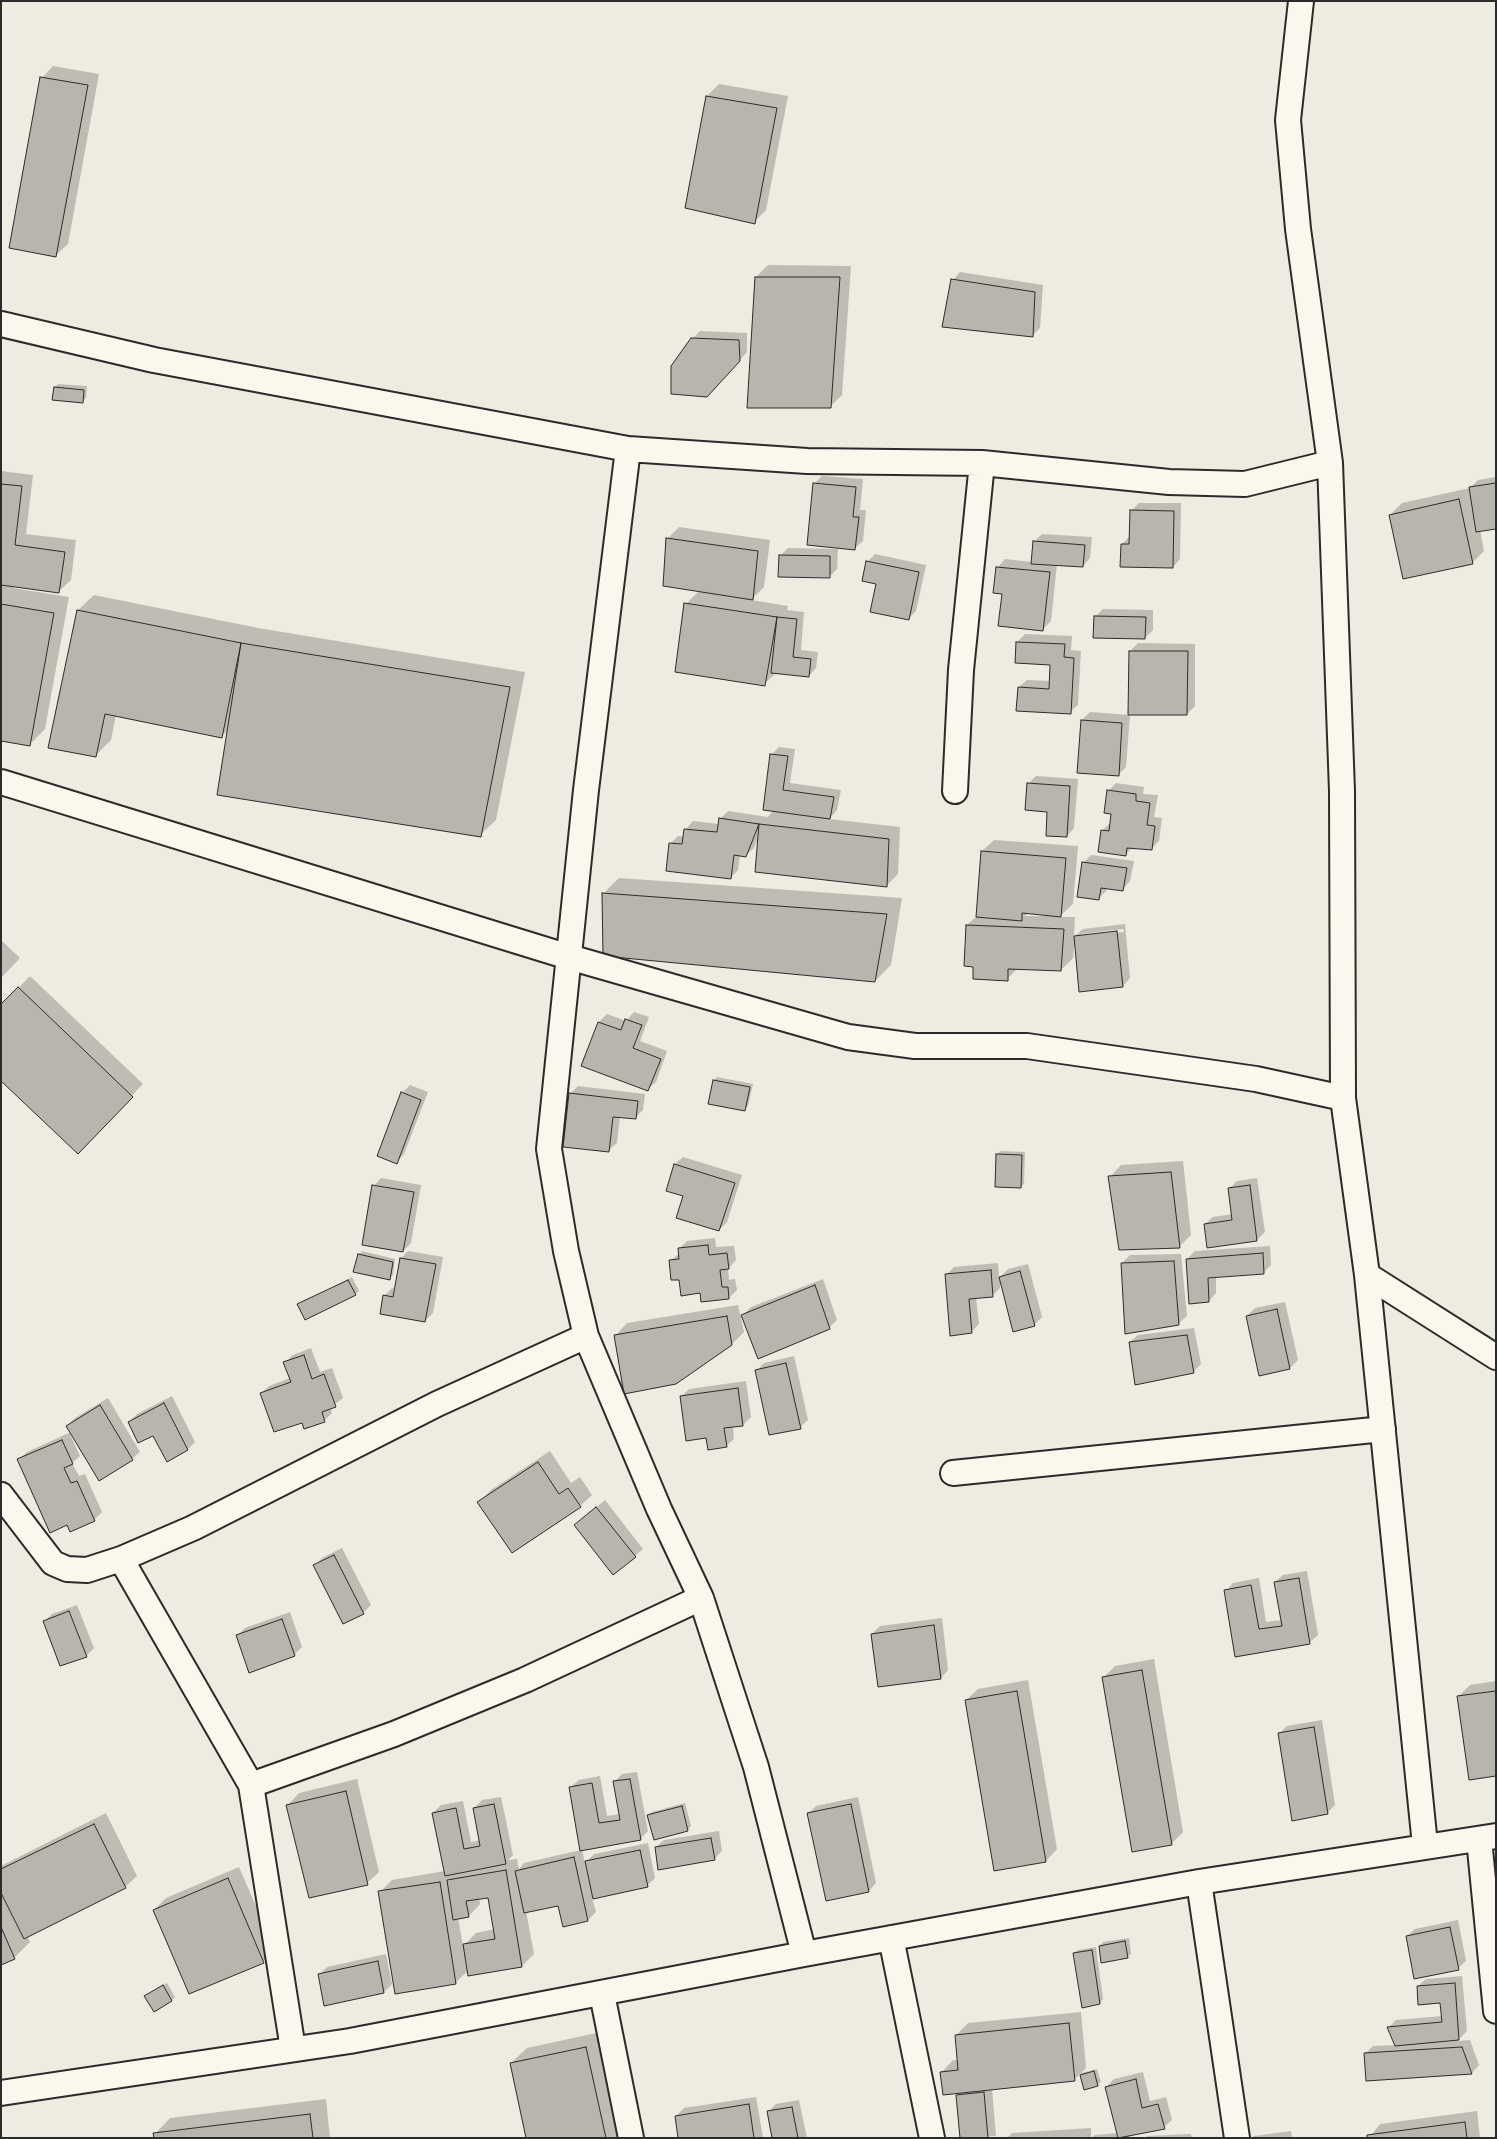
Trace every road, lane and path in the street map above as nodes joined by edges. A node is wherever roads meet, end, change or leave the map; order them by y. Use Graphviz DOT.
graph roads {
  1 [pos="1301,1"];
  2 [pos="1,324"];
  3 [pos="628,449"];
  4 [pos="982,463"];
  5 [pos="1330,463"];
  6 [pos="1,782"];
  7 [pos="955,791"];
  8 [pos="569,957"];
  9 [pos="1343,1098"];
  10 [pos="1367,1275"];
  11 [pos="586,1336"];
  12 [pos="1496,1357"];
  13 [pos="1383,1429"];
  14 [pos="953,1473"];
  15 [pos="1,1494"];
  16 [pos="121,1559"];
  17 [pos="701,1598"];
  18 [pos="251,1785"];
  19 [pos="1487,1837"];
  20 [pos="1425,1845"];
  21 [pos="1199,1882"];
  22 [pos="892,1938"];
  23 [pos="804,1954"];
  24 [pos="602,1994"];
  25 [pos="1496,2011"];
  26 [pos="293,2049"];
  27 [pos="1,2093"];
  28 [pos="631,2138"];
  29 [pos="932,2138"];
  30 [pos="1237,2138"];
  1 -- 5 [label="street"];
  2 -- 3 [label="street"];
  3 -- 4 [label="street"];
  3 -- 8 [label="street"];
  4 -- 5 [label="street"];
  4 -- 7 [label="street"];
  5 -- 9 [label="street"];
  6 -- 8 [label="street"];
  8 -- 9 [label="street"];
  8 -- 11 [label="street"];
  9 -- 10 [label="street"];
  10 -- 12 [label="street"];
  10 -- 13 [label="street"];
  11 -- 16 [label="street"];
  11 -- 17 [label="street"];
  13 -- 14 [label="street"];
  13 -- 20 [label="street"];
  15 -- 16 [label="street"];
  16 -- 18 [label="street"];
  17 -- 18 [label="street"];
  17 -- 23 [label="street"];
  18 -- 26 [label="street"];
  19 -- 20 [label="street"];
  19 -- 25 [label="street"];
  20 -- 21 [label="street"];
  21 -- 22 [label="street"];
  21 -- 30 [label="street"];
  22 -- 23 [label="street"];
  22 -- 29 [label="street"];
  23 -- 24 [label="street"];
  24 -- 26 [label="street"];
  24 -- 28 [label="street"];
  26 -- 27 [label="street"];
}
